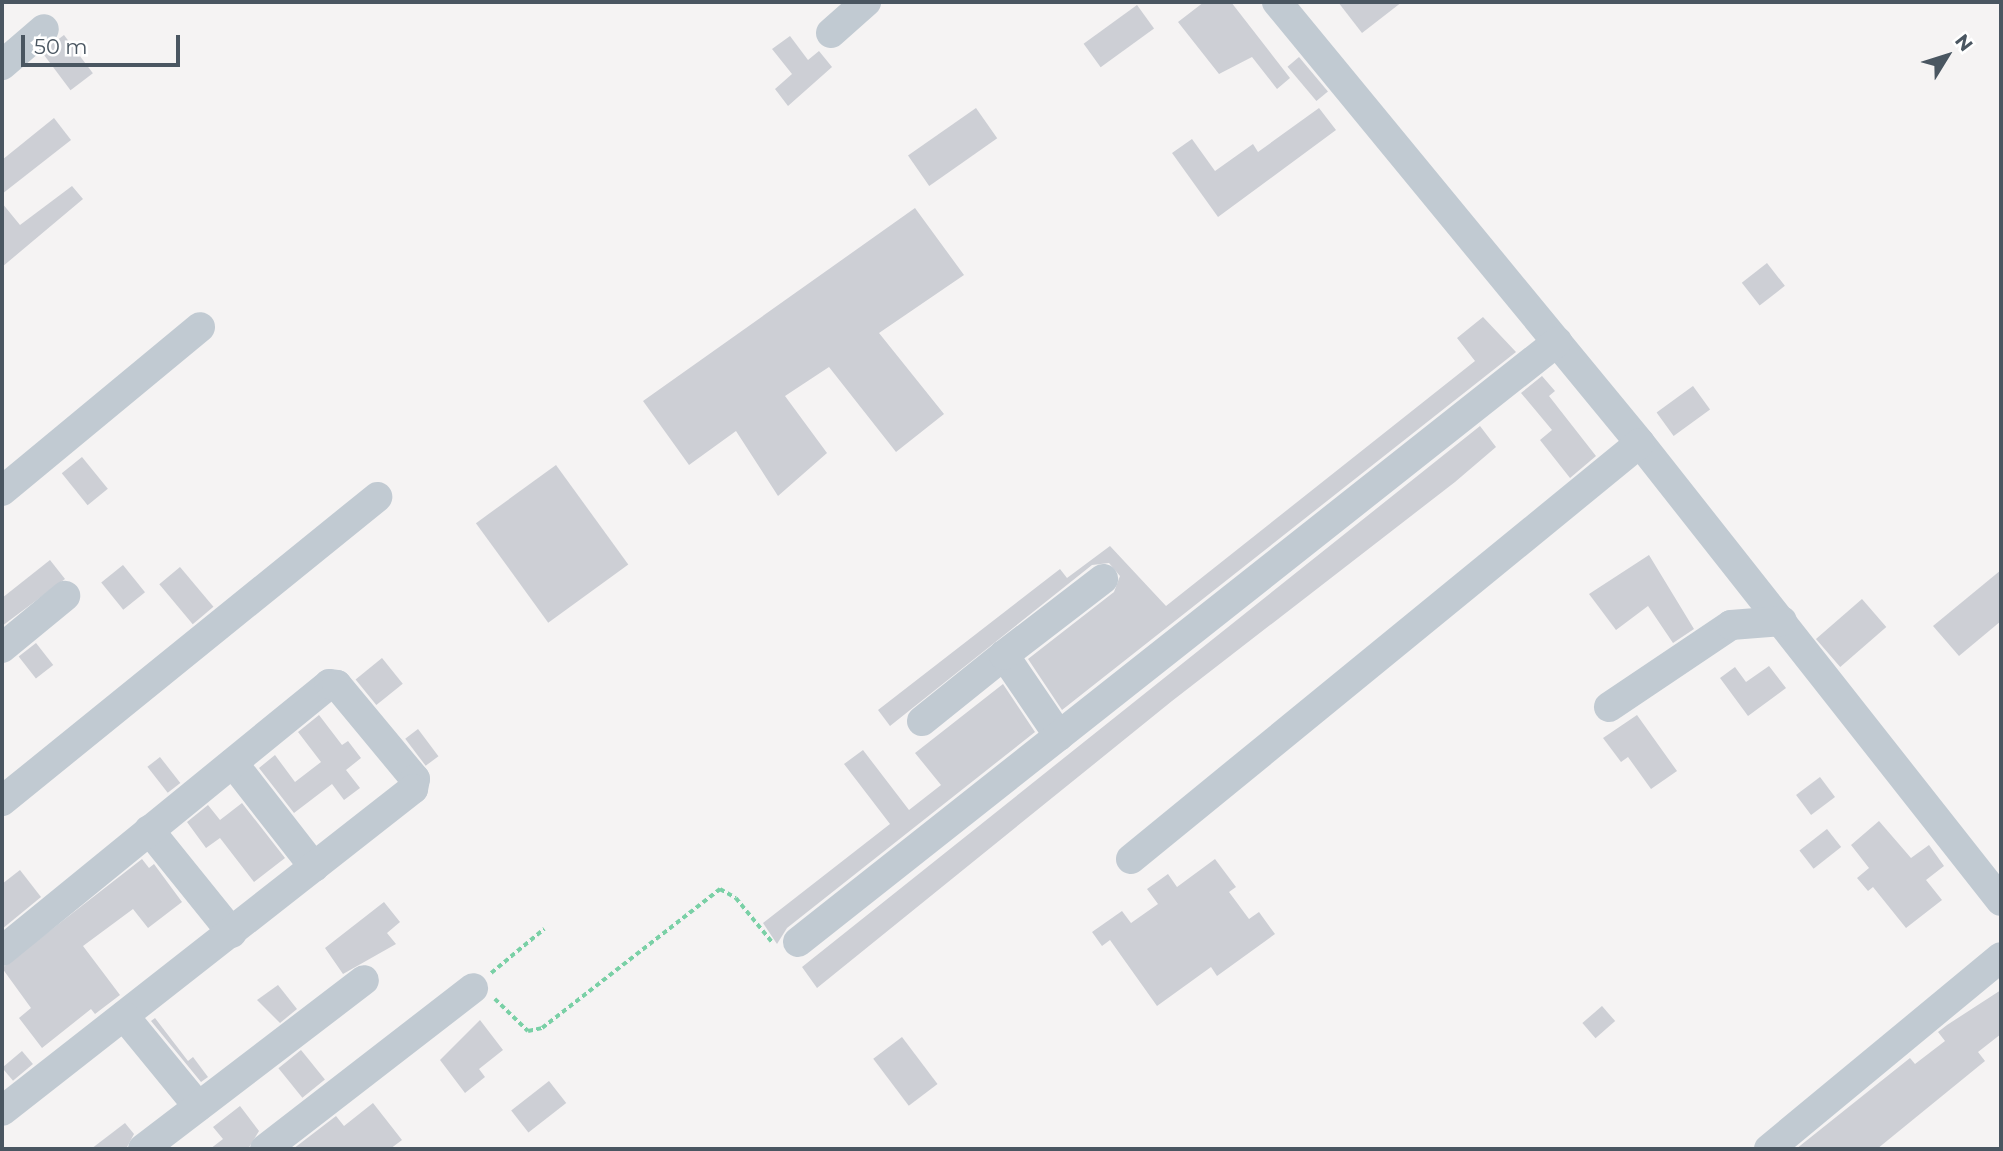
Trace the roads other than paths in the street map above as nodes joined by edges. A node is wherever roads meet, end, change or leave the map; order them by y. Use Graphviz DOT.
graph roads {
  1 [pos="866,2"];
  2 [pos="1277,2"];
  3 [pos="44,29"];
  4 [pos="831,33"];
  5 [pos="2,65"];
  6 [pos="200,327"];
  7 [pos="1558,342"];
  8 [pos="1640,443"];
  9 [pos="2,491"];
  10 [pos="377,498"];
  11 [pos="1103,579"];
  12 [pos="65,596"];
  13 [pos="1782,621"];
  14 [pos="2,648"];
  15 [pos="1004,655"];
  16 [pos="1609,707"];
  17 [pos="922,721"];
  18 [pos="1059,736"];
  19 [pos="233,763"];
  20 [pos="2,801"];
  21 [pos="149,831"];
  22 [pos="1131,859"];
  23 [pos="314,867"];
  24 [pos="2001,901"];
  25 [pos="232,933"];
  26 [pos="797,942"];
  27 [pos="2,951"];
  28 [pos="2001,957"];
  29 [pos="364,980"];
  30 [pos="473,988"];
  31 [pos="124,1016"];
  32 [pos="198,1106"];
  33 [pos="2,1111"];
  34 [pos="143,1149"];
  35 [pos="265,1149"];
  36 [pos="1769,1149"];
  1 -- 4 [label="street"];
  2 -- 7 [label="street"];
  3 -- 5 [label="street"];
  6 -- 9 [label="street"];
  7 -- 8 [label="street"];
  7 -- 18 [label="street"];
  8 -- 13 [label="street"];
  8 -- 22 [label="street"];
  10 -- 20 [label="street"];
  11 -- 15 [label="street"];
  12 -- 14 [label="street"];
  13 -- 16 [label="street"];
  13 -- 24 [label="street"];
  15 -- 17 [label="street"];
  15 -- 18 [label="street"];
  18 -- 26 [label="street"];
  19 -- 21 [label="street"];
  19 -- 23 [label="street"];
  19 -- 23 [label="street"];
  21 -- 25 [label="street"];
  21 -- 27 [label="street"];
  23 -- 25 [label="street"];
  25 -- 31 [label="street"];
  28 -- 36 [label="street"];
  29 -- 32 [label="street"];
  30 -- 35 [label="street"];
  31 -- 32 [label="street"];
  31 -- 33 [label="street"];
  32 -- 34 [label="street"];
}
